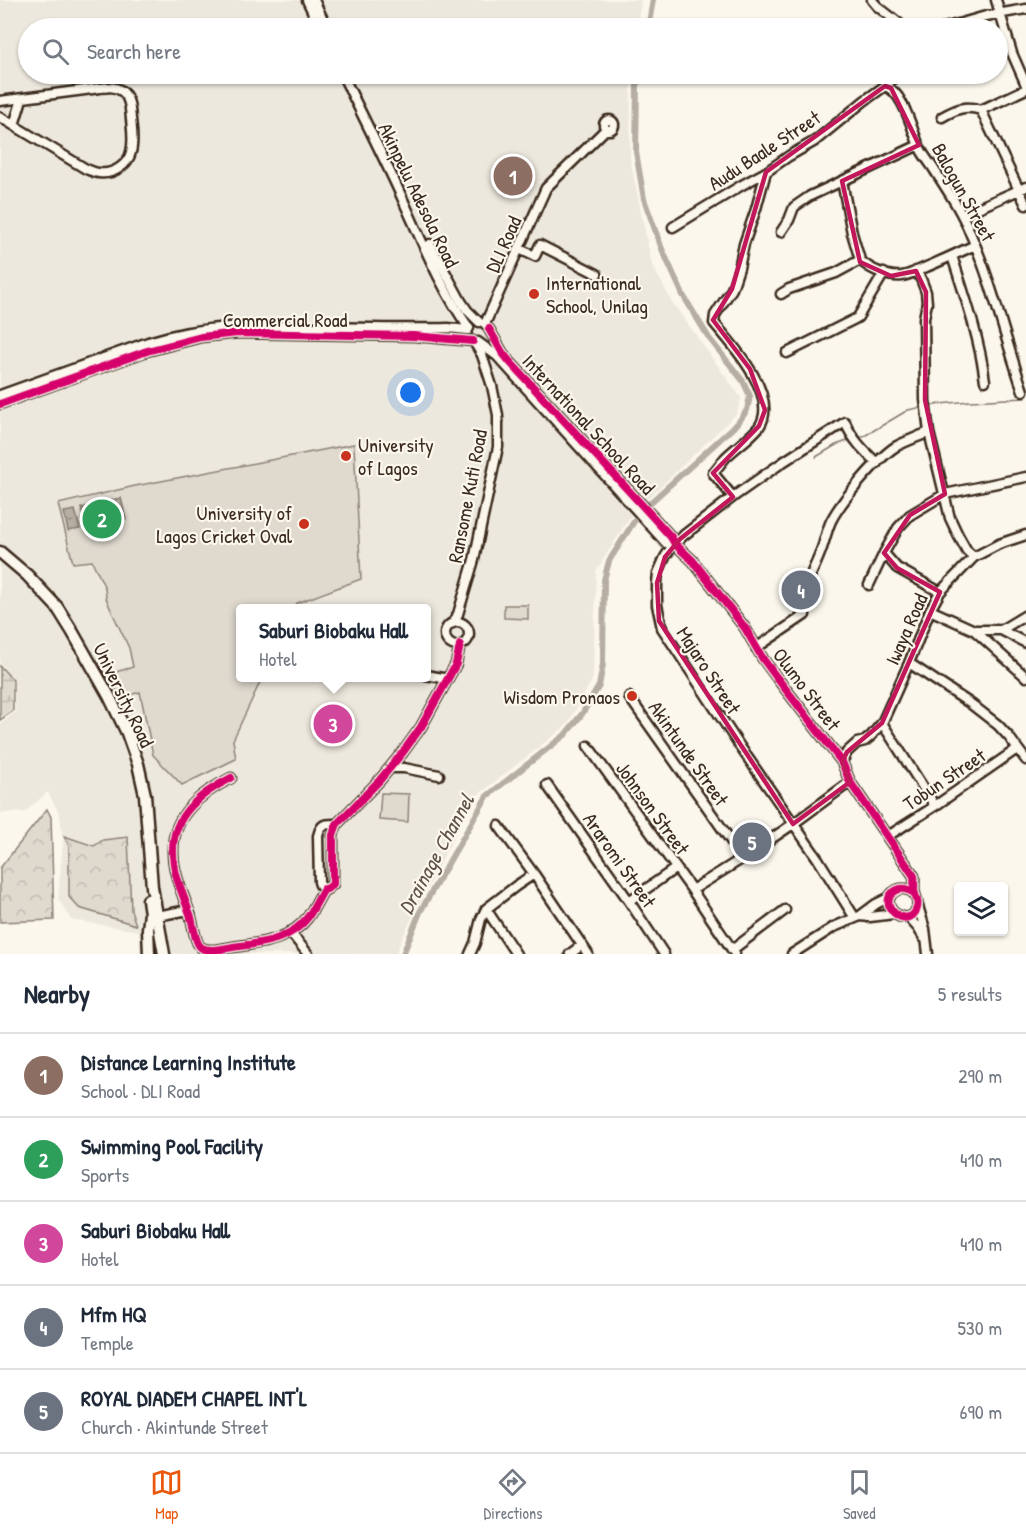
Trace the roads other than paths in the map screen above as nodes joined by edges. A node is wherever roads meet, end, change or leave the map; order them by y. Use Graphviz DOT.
graph roads {
  1 [pos="307,0"];
  2 [pos="314,0"];
  3 [pos="872,0"];
  4 [pos="996,0"];
  5 [pos="1026,9"];
  6 [pos="999,14"];
  7 [pos="315,18"];
  8 [pos="322,18"];
  9 [pos="892,18"];
  10 [pos="980,18"];
  11 [pos="1000,18"];
  12 [pos="1008,41"];
  13 [pos="347,84"];
  14 [pos="353,84"];
  15 [pos="887,84"];
  16 [pos="885,86"];
  17 [pos="1026,87"];
  18 [pos="22,99"];
  19 [pos="0,102"];
  20 [pos="981,110"];
  21 [pos="0,117"];
  22 [pos="942,117"];
  23 [pos="14,125"];
  24 [pos="606,129"];
  25 [pos="919,145"];
  26 [pos="766,172"];
  27 [pos="842,181"];
  28 [pos="1023,188"];
  29 [pos="1026,205"];
  30 [pos="962,215"];
  31 [pos="673,226"];
  32 [pos="780,232"];
  33 [pos="975,245"];
  34 [pos="519,249"];
  35 [pos="952,256"];
  36 [pos="860,260"];
  37 [pos="916,272"];
  38 [pos="884,273"];
  39 [pos="597,274"];
  40 [pos="781,294"];
  41 [pos="484,325"];
  42 [pos="468,329"];
  43 [pos="475,342"];
  44 [pos="787,353"];
  45 [pos="499,358"];
  46 [pos="487,366"];
  47 [pos="985,381"];
  48 [pos="1023,391"];
  49 [pos="0,396"];
  50 [pos="0,404"];
  51 [pos="929,432"];
  52 [pos="877,463"];
  53 [pos="1026,477"];
  54 [pos="945,494"];
  55 [pos="733,497"];
  56 [pos="638,506"];
  57 [pos="1026,535"];
  58 [pos="671,541"];
  59 [pos="0,552"];
  60 [pos="884,553"];
  61 [pos="974,557"];
  62 [pos="0,560"];
  63 [pos="787,581"];
  64 [pos="869,585"];
  65 [pos="940,592"];
  66 [pos="801,599"];
  67 [pos="930,610"];
  68 [pos="1026,615"];
  69 [pos="453,623"];
  70 [pos="974,630"];
  71 [pos="1001,630"];
  72 [pos="1026,643"];
  73 [pos="460,645"];
  74 [pos="756,648"];
  75 [pos="909,663"];
  76 [pos="431,676"];
  77 [pos="1026,677"];
  78 [pos="448,679"];
  79 [pos="629,697"];
  80 [pos="882,723"];
  81 [pos="588,746"];
  82 [pos="1017,748"];
  83 [pos="1026,760"];
  84 [pos="842,762"];
  85 [pos="390,768"];
  86 [pos="439,775"];
  87 [pos="231,778"];
  88 [pos="850,782"];
  89 [pos="547,785"];
  90 [pos="935,806"];
  91 [pos="337,824"];
  92 [pos="793,824"];
  93 [pos="499,826"];
  94 [pos="888,836"];
  95 [pos="743,858"];
  96 [pos="676,868"];
  97 [pos="910,868"];
  98 [pos="534,874"];
  99 [pos="901,888"];
  100 [pos="324,889"];
  101 [pos="692,890"];
  102 [pos="914,893"];
  103 [pos="890,897"];
  104 [pos="629,901"];
  105 [pos="918,906"];
  106 [pos="486,909"];
  107 [pos="189,910"];
  108 [pos="785,910"];
  109 [pos="894,914"];
  110 [pos="157,916"];
  111 [pos="857,917"];
  112 [pos="908,917"];
  113 [pos="290,933"];
  114 [pos="149,941"];
  115 [pos="927,944"];
  116 [pos="582,945"];
  117 [pos="163,949"];
  118 [pos="204,952"];
  119 [pos="733,952"];
  120 [pos="149,954"];
  121 [pos="308,954"];
  122 [pos="470,954"];
  123 [pos="516,954"];
  124 [pos="570,954"];
  125 [pos="588,954"];
  126 [pos="664,954"];
  127 [pos="792,954"];
  128 [pos="928,954"];
  1 -- 7 [label="street"];
  2 -- 8 [label="street"];
  3 -- 9 [label="street"];
  4 -- 6 [label="street"];
  5 -- 6 [label="street"];
  6 -- 10 [label="street"];
  6 -- 11 [label="street"];
  12 -- 17 [label="street"];
  13 -- 42 [label="street, Akinpelu Adesola Road"];
  14 -- 41 [label="street, Akinpelu Adesola Road"];
  15 -- 16 [label="street, Audu Baale Street"];
  16 -- 25 [label="street, Balogun Street"];
  16 -- 26 [label="street, Audu Baale Street"];
  17 -- 20 [label="street"];
  18 -- 19 [label="street"];
  18 -- 23 [label="street"];
  18 -- 23 [label="street"];
  20 -- 22 [label="street"];
  20 -- 28 [label="street"];
  21 -- 23 [label="street"];
  24 -- 34 [label="street, DLI Road"];
  25 -- 27 [label="street"];
  25 -- 30 [label="street, Balogun Street"];
  26 -- 31 [label="street, Audu Baale Street"];
  26 -- 55 [label="street"];
  27 -- 32 [label="street"];
  27 -- 36 [label="street"];
  28 -- 29 [label="street"];
  28 -- 30 [label="street"];
  30 -- 33 [label="street, Balogun Street"];
  33 -- 35 [label="street"];
  33 -- 48 [label="street, Balogun Street"];
  34 -- 39 [label="street"];
  34 -- 41 [label="street, DLI Road"];
  35 -- 37 [label="street"];
  35 -- 47 [label="street"];
  36 -- 38 [label="street"];
  36 -- 40 [label="street"];
  37 -- 38 [label="street"];
  37 -- 51 [label="street"];
  38 -- 44 [label="street"];
  41 -- 42 [label="street"];
  41 -- 43 [label="street"];
  41 -- 56 [label="street, International School Road"];
  42 -- 43 [label="street"];
  42 -- 49 [label="street, Commercial Road"];
  43 -- 45 [label="street, International School Road"];
  43 -- 46 [label="street, Ransome Kuti Road"];
  43 -- 50 [label="street, Commercial Road"];
  45 -- 46 [label="street"];
  45 -- 56 [label="street, International School Road"];
  46 -- 69 [label="street, Ransome Kuti Road"];
  51 -- 52 [label="street"];
  51 -- 54 [label="street"];
  52 -- 55 [label="street, Majaro Street"];
  52 -- 66 [label="street"];
  53 -- 54 [label="street"];
  54 -- 60 [label="street"];
  54 -- 61 [label="street"];
  55 -- 58 [label="street, Majaro Street"];
  56 -- 58 [label="street, International School Road"];
  57 -- 61 [label="street, Iwaya Road"];
  58 -- 74 [label="street, Olumo Street"];
  58 -- 92 [label="street, Majaro Street"];
  59 -- 110 [label="main road, University Road"];
  60 -- 64 [label="street"];
  60 -- 65 [label="street"];
  61 -- 65 [label="street, Iwaya Road"];
  62 -- 114 [label="main road, University Road"];
  63 -- 66 [label="street"];
  65 -- 67 [label="street, Iwaya Road"];
  66 -- 74 [label="street"];
  67 -- 70 [label="street"];
  67 -- 75 [label="street, Iwaya Road"];
  68 -- 71 [label="street"];
  69 -- 73 [label="street"];
  69 -- 73 [label="street"];
  70 -- 71 [label="street"];
  70 -- 77 [label="street"];
  71 -- 72 [label="street"];
  73 -- 78 [label="street"];
  74 -- 84 [label="street, Olumo Street"];
  75 -- 80 [label="street, Iwaya Road"];
  75 -- 82 [label="street"];
  76 -- 78 [label="street"];
  78 -- 85 [label="street"];
  79 -- 95 [label="street, Akintunde Street"];
  80 -- 84 [label="street, Iwaya Road"];
  80 -- 90 [label="street"];
  81 -- 96 [label="street, Johnson Street"];
  82 -- 83 [label="street"];
  82 -- 90 [label="street, Tobun Street"];
  84 -- 88 [label="street, Olumo Street"];
  85 -- 86 [label="street"];
  85 -- 91 [label="street"];
  87 -- 107 [label="street"];
  88 -- 92 [label="street"];
  88 -- 94 [label="street, Olumo Street"];
  89 -- 104 [label="street, Araromi Street"];
  90 -- 94 [label="street, Tobun Street"];
  91 -- 100 [label="street"];
  91 -- 100 [label="street"];
  92 -- 95 [label="street"];
  92 -- 111 [label="street, Majaro Street"];
  93 -- 98 [label="street"];
  94 -- 97 [label="street, Olumo Street"];
  95 -- 101 [label="street"];
  96 -- 101 [label="street, Johnson Street"];
  96 -- 104 [label="street"];
  97 -- 99 [label="street"];
  97 -- 102 [label="street"];
  98 -- 106 [label="street"];
  98 -- 116 [label="street"];
  99 -- 102 [label="street"];
  99 -- 103 [label="street"];
  100 -- 113 [label="street"];
  101 -- 119 [label="street, Johnson Street"];
  102 -- 105 [label="street"];
  103 -- 109 [label="street"];
  103 -- 111 [label="street"];
  104 -- 126 [label="street, Araromi Street"];
  105 -- 112 [label="street"];
  105 -- 115 [label="street"];
  106 -- 122 [label="street"];
  106 -- 123 [label="street"];
  107 -- 110 [label="street"];
  107 -- 118 [label="street"];
  108 -- 119 [label="street"];
  109 -- 111 [label="street"];
  109 -- 112 [label="street"];
  110 -- 117 [label="main road, University Road"];
  111 -- 127 [label="street"];
  112 -- 115 [label="street"];
  113 -- 118 [label="street"];
  113 -- 121 [label="street"];
  114 -- 117 [label="main road"];
  114 -- 120 [label="main road, University Road"];
  115 -- 128 [label="street"];
  116 -- 124 [label="street"];
  116 -- 125 [label="street"];
}
